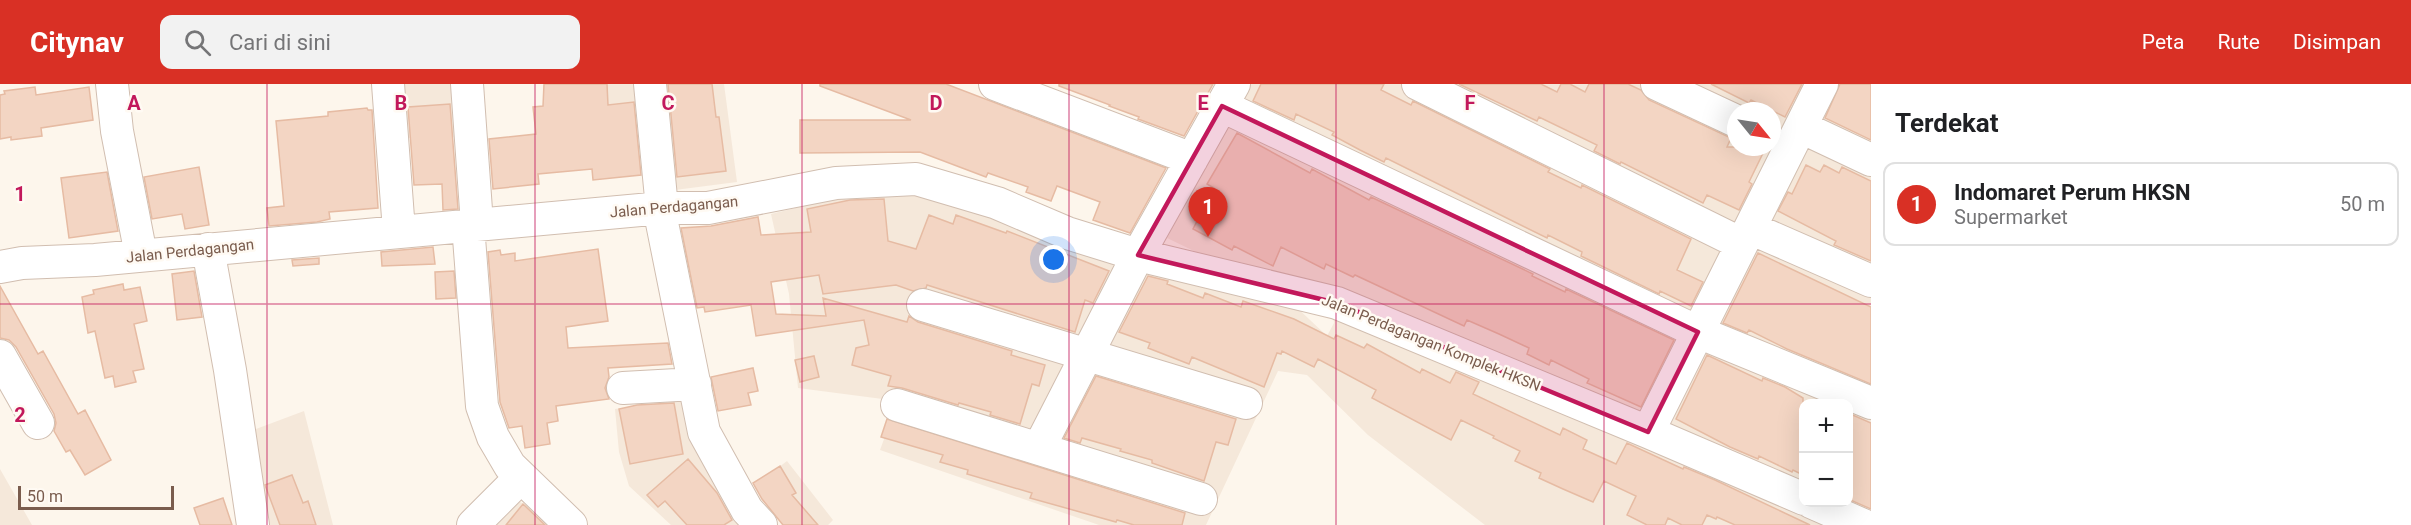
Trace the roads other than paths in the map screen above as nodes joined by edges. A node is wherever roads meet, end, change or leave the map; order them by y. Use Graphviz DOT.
graph roads {
  1 [pos="112,84"];
  2 [pos="388,84"];
  3 [pos="467,84"];
  4 [pos="650,84"];
  5 [pos="995,84"];
  6 [pos="1418,84"];
  7 [pos="1657,84"];
  8 [pos="1822,84"];
  9 [pos="1228,95"];
  10 [pos="1727,117"];
  11 [pos="1788,138"];
  12 [pos="1192,159"];
  13 [pos="1871,160"];
  14 [pos="661,208"];
  15 [pos="472,225"];
  16 [pos="399,231"];
  17 [pos="1746,236"];
  18 [pos="208,249"];
  19 [pos="141,255"];
  20 [pos="1138,255"];
  21 [pos="0,267"];
  22 [pos="1871,281"];
  23 [pos="923,305"];
  24 [pos="1698,332"];
  25 [pos="1087,355"];
  26 [pos="0,356"];
  27 [pos="695,384"];
  28 [pos="623,388"];
  29 [pos="1246,403"];
  30 [pos="1871,403"];
  31 [pos="897,405"];
  32 [pos="38,423"];
  33 [pos="1648,432"];
  34 [pos="1039,448"];
  35 [pos="521,477"];
  36 [pos="1799,497"];
  37 [pos="1201,499"];
  38 [pos="1822,507"];
  39 [pos="253,525"];
  40 [pos="473,525"];
  41 [pos="572,525"];
  42 [pos="761,525"];
  43 [pos="1863,525"];
  1 -- 19 [label="street"];
  2 -- 16 [label="street"];
  3 -- 15 [label="street"];
  4 -- 14 [label="street"];
  5 -- 12 [label="street"];
  6 -- 17 [label="street"];
  7 -- 10 [label="street"];
  8 -- 11 [label="street"];
  9 -- 12 [label="street"];
  9 -- 24 [label="street"];
  11 -- 13 [label="street"];
  11 -- 17 [label="street"];
  12 -- 20 [label="street"];
  14 -- 15 [label="street, Jalan Perdagangan"];
  14 -- 20 [label="street, Jalan Perdagangan"];
  14 -- 27 [label="street"];
  15 -- 16 [label="street, Jalan Perdagangan"];
  15 -- 35 [label="street"];
  16 -- 18 [label="street, Jalan Perdagangan"];
  17 -- 22 [label="street"];
  17 -- 24 [label="street"];
  18 -- 19 [label="street, Jalan Perdagangan"];
  18 -- 39 [label="street"];
  19 -- 21 [label="street, Jalan Perdagangan"];
  20 -- 25 [label="street"];
  20 -- 33 [label="street, Jalan Perdagangan Komplek HKSN"];
  23 -- 25 [label="street"];
  24 -- 30 [label="street"];
  24 -- 33 [label="street"];
  25 -- 29 [label="street"];
  25 -- 34 [label="street"];
  26 -- 32 [label="street"];
  27 -- 28 [label="street"];
  27 -- 42 [label="street"];
  31 -- 34 [label="street"];
  33 -- 36 [label="street, Jalan Perdagangan Komplek HKSN"];
  34 -- 37 [label="street"];
  35 -- 40 [label="street"];
  35 -- 41 [label="street"];
  38 -- 43 [label="street"];
}
